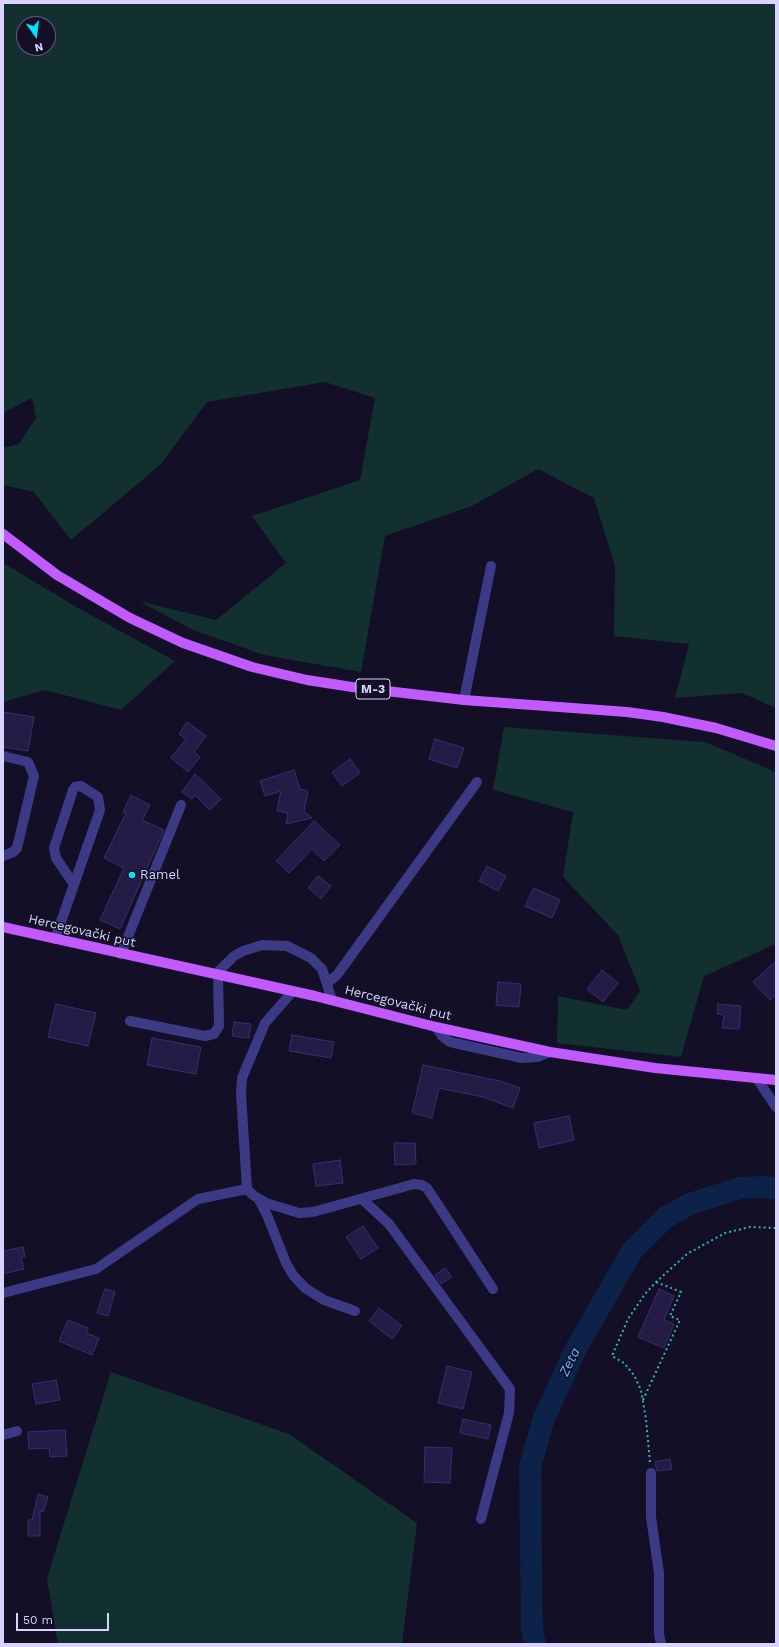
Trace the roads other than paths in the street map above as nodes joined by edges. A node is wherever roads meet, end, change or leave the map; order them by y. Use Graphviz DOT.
graph roads {
  1 [pos="3,534"];
  2 [pos="492,566"];
  3 [pos="464,700"];
  4 [pos="776,746"];
  5 [pos="3,756"];
  6 [pos="476,782"];
  7 [pos="181,805"];
  8 [pos="3,856"];
  9 [pos="73,883"];
  10 [pos="3,927"];
  11 [pos="55,939"];
  12 [pos="121,954"];
  13 [pos="218,974"];
  14 [pos="327,983"];
  15 [pos="293,991"];
  16 [pos="332,1000"];
  17 [pos="130,1021"];
  18 [pos="757,1079"];
  19 [pos="776,1080"];
  20 [pos="776,1107"];
  21 [pos="247,1189"];
  22 [pos="258,1198"];
  23 [pos="362,1199"];
  24 [pos="493,1289"];
  25 [pos="3,1293"];
  26 [pos="355,1311"];
  27 [pos="17,1431"];
  28 [pos="3,1435"];
  29 [pos="651,1473"];
  30 [pos="481,1519"];
  31 [pos="661,1644"];
  1 -- 3 [label="main road, M-3"];
  2 -- 3 [label="street"];
  3 -- 4 [label="main road, M-3"];
  5 -- 8 [label="street"];
  6 -- 14 [label="street"];
  7 -- 12 [label="street"];
  9 -- 9 [label="street"];
  9 -- 11 [label="street"];
  10 -- 11 [label="main road, Hercegovački put"];
  11 -- 12 [label="main road, Hercegovački put"];
  12 -- 13 [label="main road, Hercegovački put"];
  13 -- 14 [label="street"];
  13 -- 15 [label="main road, Hercegovački put"];
  13 -- 17 [label="street"];
  14 -- 16 [label="street"];
  15 -- 16 [label="main road, Hercegovački put"];
  15 -- 21 [label="street"];
  16 -- 18 [label="main road, Hercegovački put"];
  18 -- 19 [label="main road, Hercegovački put"];
  18 -- 20 [label="street"];
  21 -- 22 [label="street"];
  21 -- 25 [label="street"];
  22 -- 23 [label="street"];
  22 -- 26 [label="street"];
  23 -- 24 [label="street"];
  23 -- 30 [label="street"];
  27 -- 28 [label="street"];
  29 -- 31 [label="street"];
}
